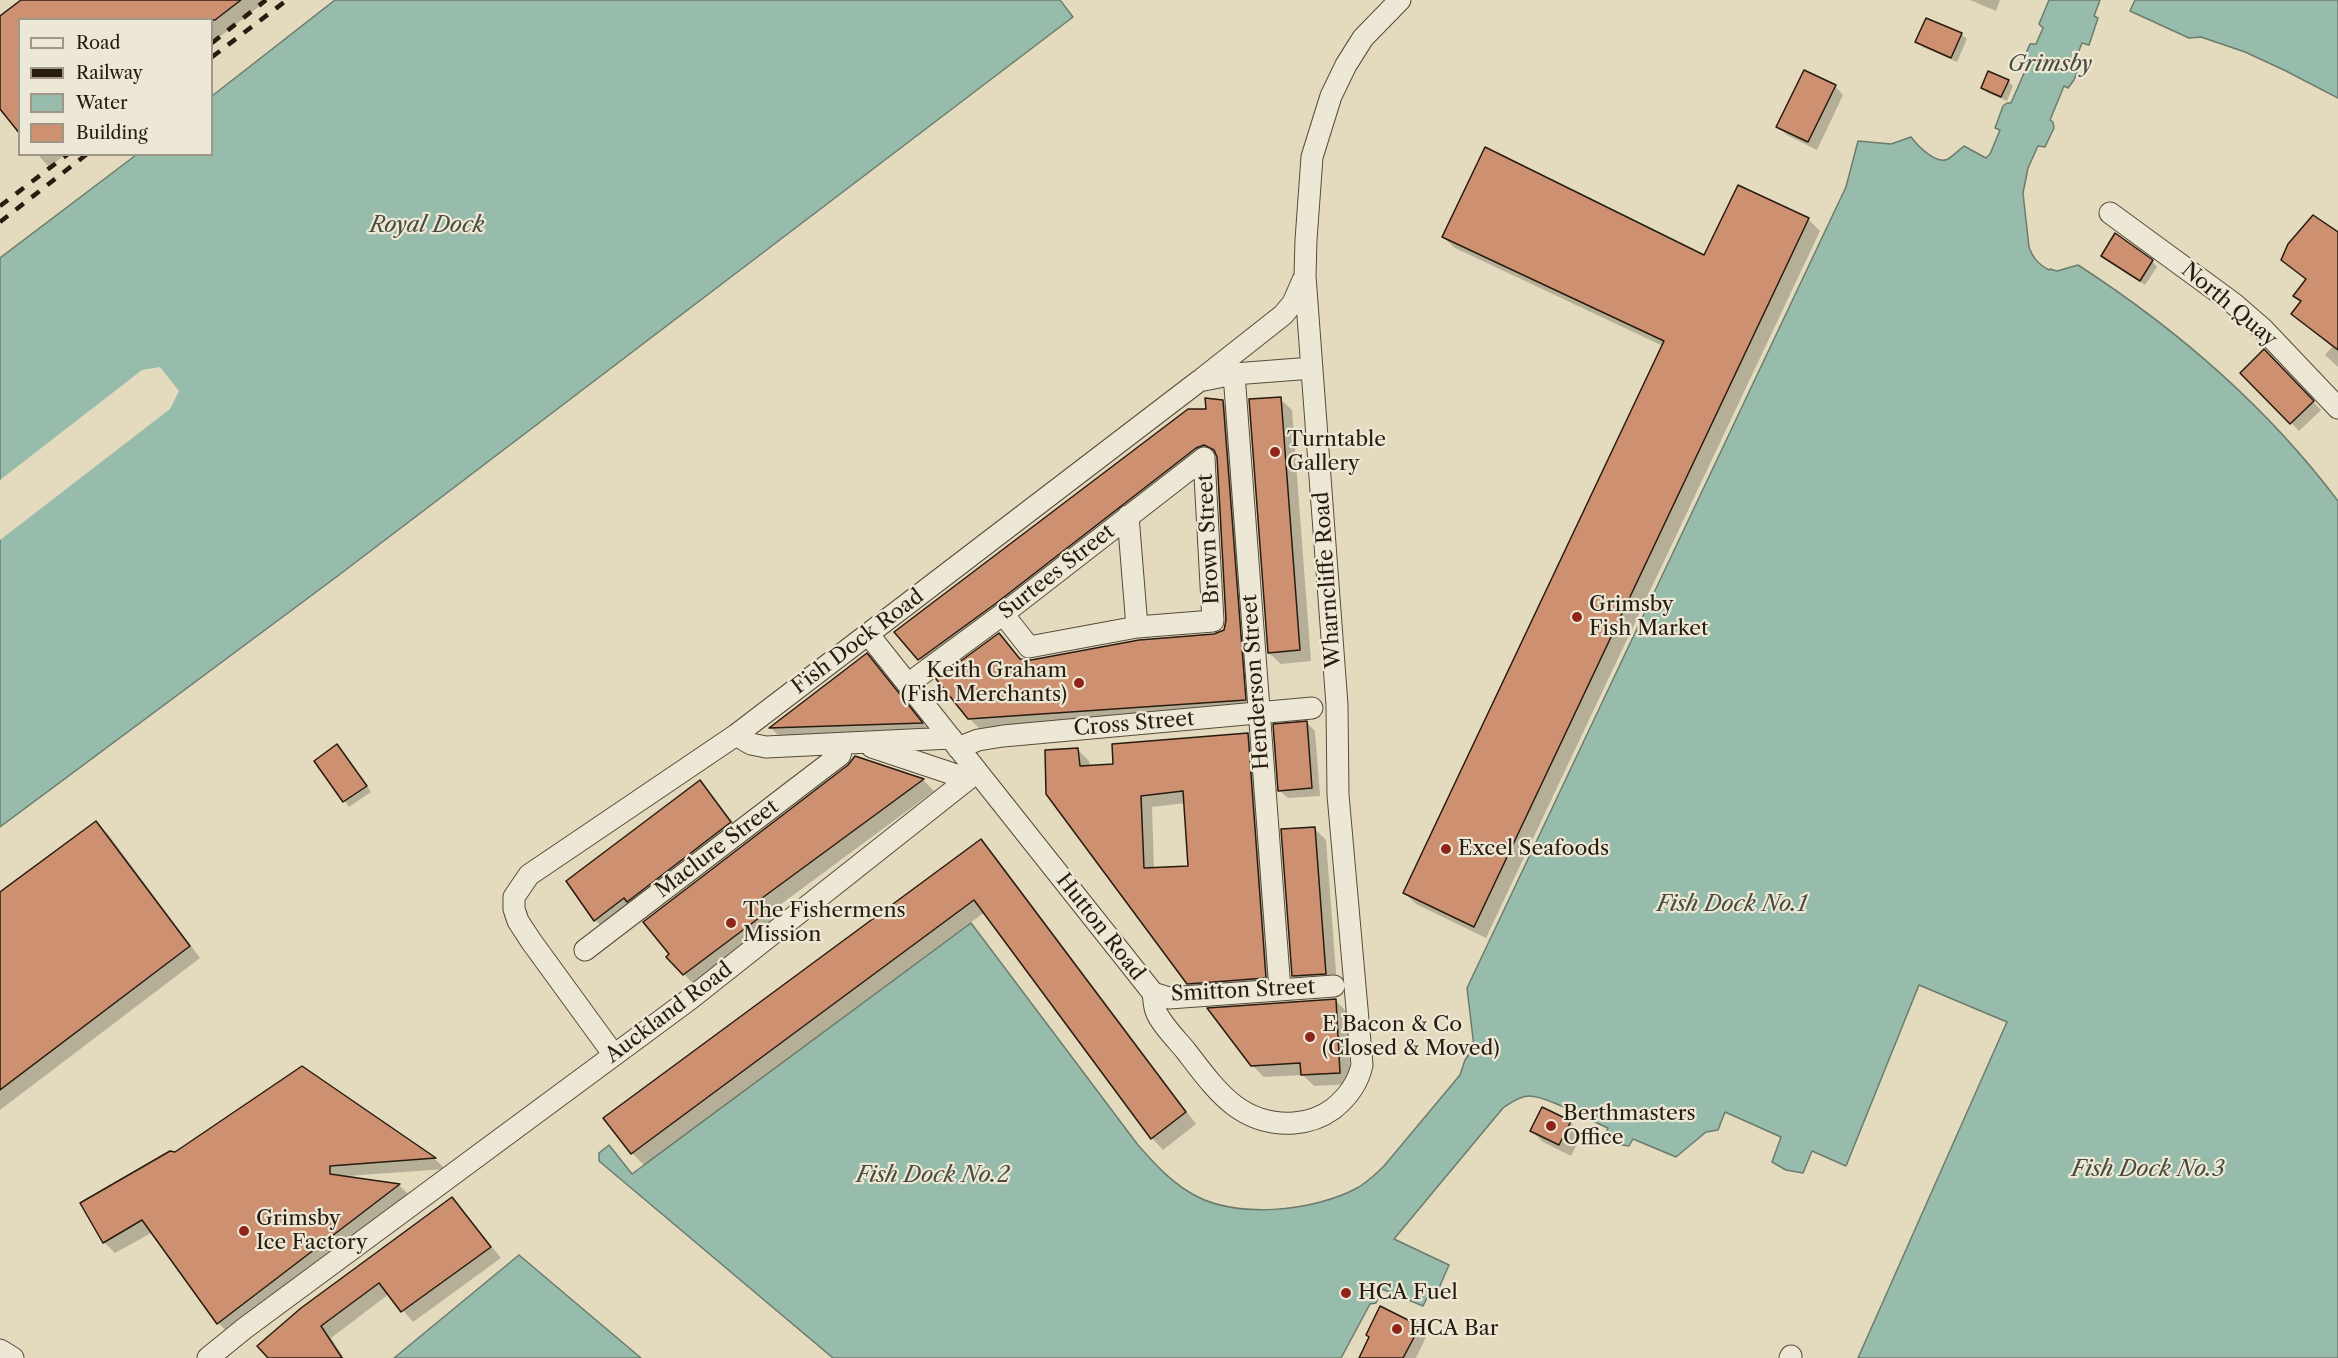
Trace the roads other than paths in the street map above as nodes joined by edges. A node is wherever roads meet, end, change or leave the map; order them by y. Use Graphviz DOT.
graph roads {
  1 [pos="1400,0"];
  2 [pos="2110,213"];
  3 [pos="1305,276"];
  4 [pos="1312,368"];
  5 [pos="1234,375"];
  6 [pos="1199,381"];
  7 [pos="2338,408"];
  8 [pos="1204,458"];
  9 [pos="1128,516"];
  10 [pos="1003,614"];
  11 [pos="1137,627"];
  12 [pos="868,634"];
  13 [pos="908,684"];
  14 [pos="1312,708"];
  15 [pos="1258,713"];
  16 [pos="736,735"];
  17 [pos="954,743"];
  18 [pos="852,744"];
  19 [pos="973,775"];
  20 [pos="585,950"];
  21 [pos="1334,986"];
  22 [pos="1280,990"];
  23 [pos="1153,993"];
  24 [pos="614,1055"];
  25 [pos="1359,1077"];
  26 [pos="0,1350"];
  27 [pos="13,1358"];
  28 [pos="208,1358"];
  1 -- 3 [label="street, Wharncliffe Road"];
  2 -- 7 [label="street, North Quay"];
  3 -- 4 [label="street, Wharncliffe Road"];
  3 -- 6 [label="street, Fish Dock Road"];
  4 -- 5 [label="street, Fish Dock Road"];
  4 -- 25 [label="street, Wharncliffe Road"];
  5 -- 6 [label="street, Fish Dock Road"];
  5 -- 15 [label="street, Henderson Street"];
  6 -- 12 [label="street, Fish Dock Road"];
  8 -- 9 [label="street, Surtees Street"];
  8 -- 11 [label="street, Brown Street"];
  9 -- 10 [label="street, Surtees Street"];
  9 -- 11 [label="street"];
  10 -- 11 [label="street"];
  10 -- 13 [label="street, Surtees Street"];
  12 -- 13 [label="street, Hutton Road"];
  12 -- 16 [label="street, Fish Dock Road"];
  13 -- 17 [label="street, Hutton Road"];
  14 -- 15 [label="street, Cross Street"];
  15 -- 17 [label="street, Cross Street"];
  15 -- 22 [label="street, Henderson Street"];
  16 -- 18 [label="street, Cross Street"];
  16 -- 24 [label="street, Fish Dock Road"];
  17 -- 18 [label="street, Cross Street"];
  17 -- 19 [label="street, Hutton Road"];
  18 -- 19 [label="street, Cross Street"];
  18 -- 20 [label="street, Maclure Street"];
  19 -- 23 [label="street, Hutton Road"];
  19 -- 24 [label="street, Auckland Road"];
  21 -- 22 [label="street, Smitton Street"];
  22 -- 23 [label="street, Smitton Street"];
  23 -- 25 [label="street, Hutton Road"];
  24 -- 28 [label="street, Auckland Road"];
  26 -- 27 [label="street"];
}
